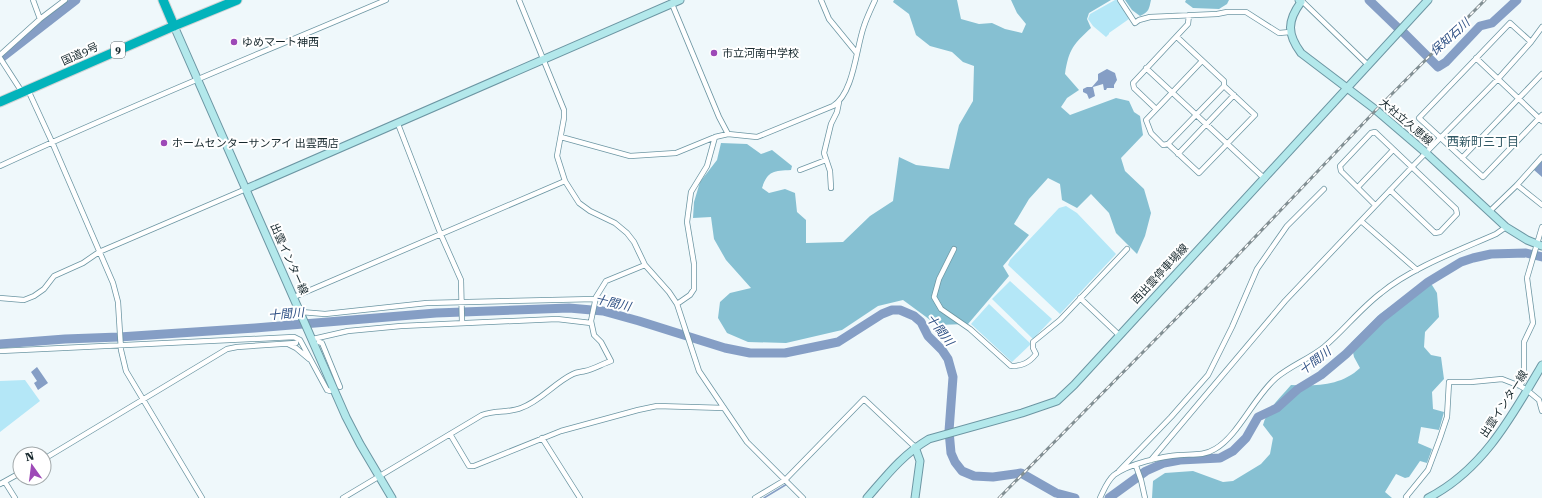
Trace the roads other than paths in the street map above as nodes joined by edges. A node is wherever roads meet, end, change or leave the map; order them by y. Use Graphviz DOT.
graph roads {
  1 [pos="33,0"];
  2 [pos="65,0"];
  3 [pos="163,0"];
  4 [pos="237,0"];
  5 [pos="386,0"];
  6 [pos="519,0"];
  7 [pos="680,0"];
  8 [pos="821,0"];
  9 [pos="875,0"];
  10 [pos="1120,0"];
  11 [pos="1428,0"];
  12 [pos="1301,1"];
  13 [pos="672,4"];
  14 [pos="1189,16"];
  15 [pos="40,19"];
  16 [pos="174,26"];
  17 [pos="1542,28"];
  18 [pos="1290,32"];
  19 [pos="1177,37"];
  20 [pos="1531,42"];
  21 [pos="856,52"];
  22 [pos="0,55"];
  23 [pos="0,58"];
  24 [pos="1476,58"];
  25 [pos="542,59"];
  26 [pos="1202,60"];
  27 [pos="1368,65"];
  28 [pos="1146,68"];
  29 [pos="1542,74"];
  30 [pos="197,79"];
  31 [pos="1498,79"];
  32 [pos="1224,86"];
  33 [pos="1347,88"];
  34 [pos="25,91"];
  35 [pos="1172,92"];
  36 [pos="1234,95"];
  37 [pos="1518,99"];
  38 [pos="0,102"];
  39 [pos="839,102"];
  40 [pos="1156,109"];
  41 [pos="1196,115"];
  42 [pos="1541,118"];
  43 [pos="398,124"];
  44 [pos="1206,124"];
  45 [pos="728,134"];
  46 [pos="561,137"];
  47 [pos="715,138"];
  48 [pos="1440,138"];
  49 [pos="52,142"];
  50 [pos="1227,143"];
  51 [pos="1168,144"];
  52 [pos="1393,150"];
  53 [pos="1425,152"];
  54 [pos="1178,154"];
  55 [pos="1542,157"];
  56 [pos="1462,158"];
  57 [pos="826,160"];
  58 [pos="0,166"];
  59 [pos="1412,167"];
  60 [pos="800,170"];
  61 [pos="1265,179"];
  62 [pos="565,181"];
  63 [pos="1518,185"];
  64 [pos="1358,187"];
  65 [pos="831,188"];
  66 [pos="246,189"];
  67 [pos="1324,189"];
  68 [pos="1390,190"];
  69 [pos="1375,205"];
  70 [pos="1542,205"];
  71 [pos="1489,212"];
  72 [pos="1361,221"];
  73 [pos="1506,227"];
  74 [pos="1542,227"];
  75 [pos="441,234"];
  76 [pos="1539,245"];
  77 [pos="954,249"];
  78 [pos="1127,249"];
  79 [pos="99,252"];
  80 [pos="645,265"];
  81 [pos="1417,270"];
  82 [pos="294,297"];
  83 [pos="0,298"];
  84 [pos="1080,298"];
  85 [pos="595,301"];
  86 [pos="461,303"];
  87 [pos="677,304"];
  88 [pos="302,314"];
  89 [pos="462,322"];
  90 [pos="591,322"];
  91 [pos="1119,335"];
  92 [pos="314,339"];
  93 [pos="296,343"];
  94 [pos="286,344"];
  95 [pos="120,345"];
  96 [pos="0,351"];
  97 [pos="312,362"];
  98 [pos="1542,365"];
  99 [pos="1520,386"];
  100 [pos="340,387"];
  101 [pos="1527,390"];
  102 [pos="330,391"];
  103 [pos="143,399"];
  104 [pos="1541,401"];
  105 [pos="724,408"];
  106 [pos="1542,411"];
  107 [pos="450,434"];
  108 [pos="542,438"];
  109 [pos="915,447"];
  110 [pos="52,454"];
  111 [pos="1151,460"];
  112 [pos="1136,466"];
  113 [pos="1115,475"];
  114 [pos="378,477"];
  115 [pos="12,478"];
  116 [pos="785,480"];
  117 [pos="5,482"];
  118 [pos="0,484"];
  119 [pos="15,498"];
  120 [pos="202,498"];
  121 [pos="343,498"];
  122 [pos="392,498"];
  123 [pos="580,498"];
  124 [pos="755,498"];
  125 [pos="803,498"];
  126 [pos="867,498"];
  127 [pos="915,498"];
  128 [pos="1100,498"];
  129 [pos="1146,498"];
  130 [pos="1407,498"];
  131 [pos="1428,498"];
  1 -- 15 [label="street"];
  2 -- 15 [label="street"];
  3 -- 16 [label="highway"];
  4 -- 16 [label="highway, 国道9号 / 9"];
  5 -- 30 [label="street"];
  6 -- 25 [label="street"];
  7 -- 13 [label="main road"];
  8 -- 21 [label="street"];
  9 -- 21 [label="street"];
  10 -- 14 [label="street"];
  11 -- 27 [label="main road, 西出雲停車場線"];
  12 -- 18 [label="main road"];
  12 -- 27 [label="street"];
  13 -- 25 [label="main road"];
  13 -- 45 [label="street"];
  14 -- 18 [label="street"];
  14 -- 19 [label="street"];
  15 -- 22 [label="street"];
  16 -- 30 [label="main road, 出雲インター線"];
  16 -- 34 [label="highway, 国道9号 / 9"];
  17 -- 20 [label="street"];
  18 -- 33 [label="main road, 大社立久恵線"];
  19 -- 26 [label="street"];
  19 -- 28 [label="street"];
  20 -- 24 [label="street"];
  20 -- 31 [label="street"];
  21 -- 39 [label="street"];
  23 -- 34 [label="street"];
  24 -- 31 [label="street"];
  24 -- 48 [label="street"];
  25 -- 43 [label="main road"];
  25 -- 46 [label="street"];
  26 -- 32 [label="street"];
  26 -- 35 [label="street"];
  27 -- 33 [label="main road, 西出雲停車場線"];
  28 -- 35 [label="street"];
  28 -- 40 [label="street"];
  29 -- 37 [label="street"];
  30 -- 49 [label="street"];
  30 -- 66 [label="main road, 出雲インター線"];
  31 -- 37 [label="street"];
  31 -- 48 [label="street"];
  32 -- 36 [label="street"];
  32 -- 41 [label="street"];
  33 -- 53 [label="main road, 大社立久恵線"];
  33 -- 61 [label="main road, 西出雲停車場線"];
  34 -- 38 [label="highway, 国道9号 / 9"];
  34 -- 49 [label="street"];
  35 -- 40 [label="street"];
  35 -- 41 [label="street"];
  36 -- 44 [label="street"];
  36 -- 50 [label="street"];
  37 -- 42 [label="street"];
  37 -- 56 [label="street"];
  39 -- 45 [label="street"];
  39 -- 57 [label="street"];
  40 -- 51 [label="street"];
  41 -- 44 [label="street"];
  41 -- 51 [label="street"];
  42 -- 56 [label="street"];
  43 -- 66 [label="main road"];
  43 -- 75 [label="street"];
  44 -- 50 [label="street"];
  44 -- 54 [label="street"];
  45 -- 47 [label="street"];
  46 -- 47 [label="street"];
  46 -- 62 [label="street"];
  47 -- 87 [label="street"];
  48 -- 53 [label="street"];
  48 -- 56 [label="street"];
  49 -- 58 [label="street"];
  49 -- 79 [label="street"];
  50 -- 54 [label="street"];
  50 -- 61 [label="street"];
  51 -- 54 [label="street"];
  52 -- 59 [label="street"];
  52 -- 64 [label="street"];
  52 -- 64 [label="street"];
  53 -- 59 [label="street"];
  53 -- 71 [label="main road, 大社立久恵線"];
  55 -- 63 [label="street"];
  57 -- 60 [label="street"];
  57 -- 65 [label="street"];
  59 -- 68 [label="street"];
  59 -- 68 [label="street"];
  61 -- 91 [label="main road, 西出雲停車場線"];
  62 -- 75 [label="street"];
  62 -- 80 [label="street"];
  63 -- 70 [label="street"];
  63 -- 71 [label="street"];
  64 -- 69 [label="street"];
  66 -- 79 [label="street"];
  66 -- 82 [label="main road, 出雲インター線"];
  67 -- 113 [label="street"];
  68 -- 69 [label="street"];
  69 -- 72 [label="street"];
  71 -- 73 [label="main road, 大社立久恵線"];
  72 -- 81 [label="street"];
  72 -- 111 [label="street"];
  73 -- 76 [label="main road, 大社立久恵線"];
  73 -- 81 [label="street"];
  74 -- 76 [label="street"];
  75 -- 82 [label="street"];
  75 -- 86 [label="street"];
  76 -- 99 [label="street"];
  77 -- 84 [label="street"];
  78 -- 84 [label="street"];
  79 -- 83 [label="street"];
  79 -- 95 [label="street"];
  80 -- 85 [label="street"];
  80 -- 87 [label="street"];
  81 -- 111 [label="street"];
  82 -- 88 [label="main road, 出雲インター線"];
  84 -- 91 [label="street"];
  85 -- 86 [label="street"];
  85 -- 90 [label="street"];
  86 -- 88 [label="street"];
  86 -- 89 [label="street"];
  87 -- 105 [label="street"];
  88 -- 92 [label="main road, 出雲インター線"];
  89 -- 90 [label="street"];
  89 -- 92 [label="street"];
  90 -- 107 [label="street"];
  91 -- 109 [label="main road, 西出雲停車場線"];
  92 -- 100 [label="street"];
  92 -- 114 [label="main road, 出雲インター線"];
  93 -- 94 [label="street"];
  94 -- 97 [label="street"];
  94 -- 103 [label="street"];
  95 -- 96 [label="street"];
  95 -- 97 [label="street"];
  95 -- 103 [label="street"];
  97 -- 102 [label="street"];
  98 -- 101 [label="main road, 出雲インター線"];
  99 -- 101 [label="street"];
  99 -- 130 [label="street"];
  101 -- 104 [label="street"];
  101 -- 131 [label="main road, 出雲インター線"];
  103 -- 110 [label="street"];
  103 -- 120 [label="street"];
  104 -- 106 [label="street"];
  105 -- 108 [label="street"];
  105 -- 116 [label="street"];
  107 -- 108 [label="street"];
  107 -- 114 [label="street"];
  108 -- 123 [label="street"];
  109 -- 116 [label="street"];
  109 -- 126 [label="main road, 西出雲停車場線"];
  109 -- 127 [label="main road"];
  111 -- 112 [label="street"];
  112 -- 113 [label="street"];
  112 -- 129 [label="street"];
  113 -- 128 [label="street"];
  114 -- 121 [label="street"];
  114 -- 122 [label="main road, 出雲インター線"];
  115 -- 117 [label="street"];
  116 -- 124 [label="street"];
  116 -- 125 [label="street"];
  117 -- 118 [label="street"];
  117 -- 119 [label="street"];
}
